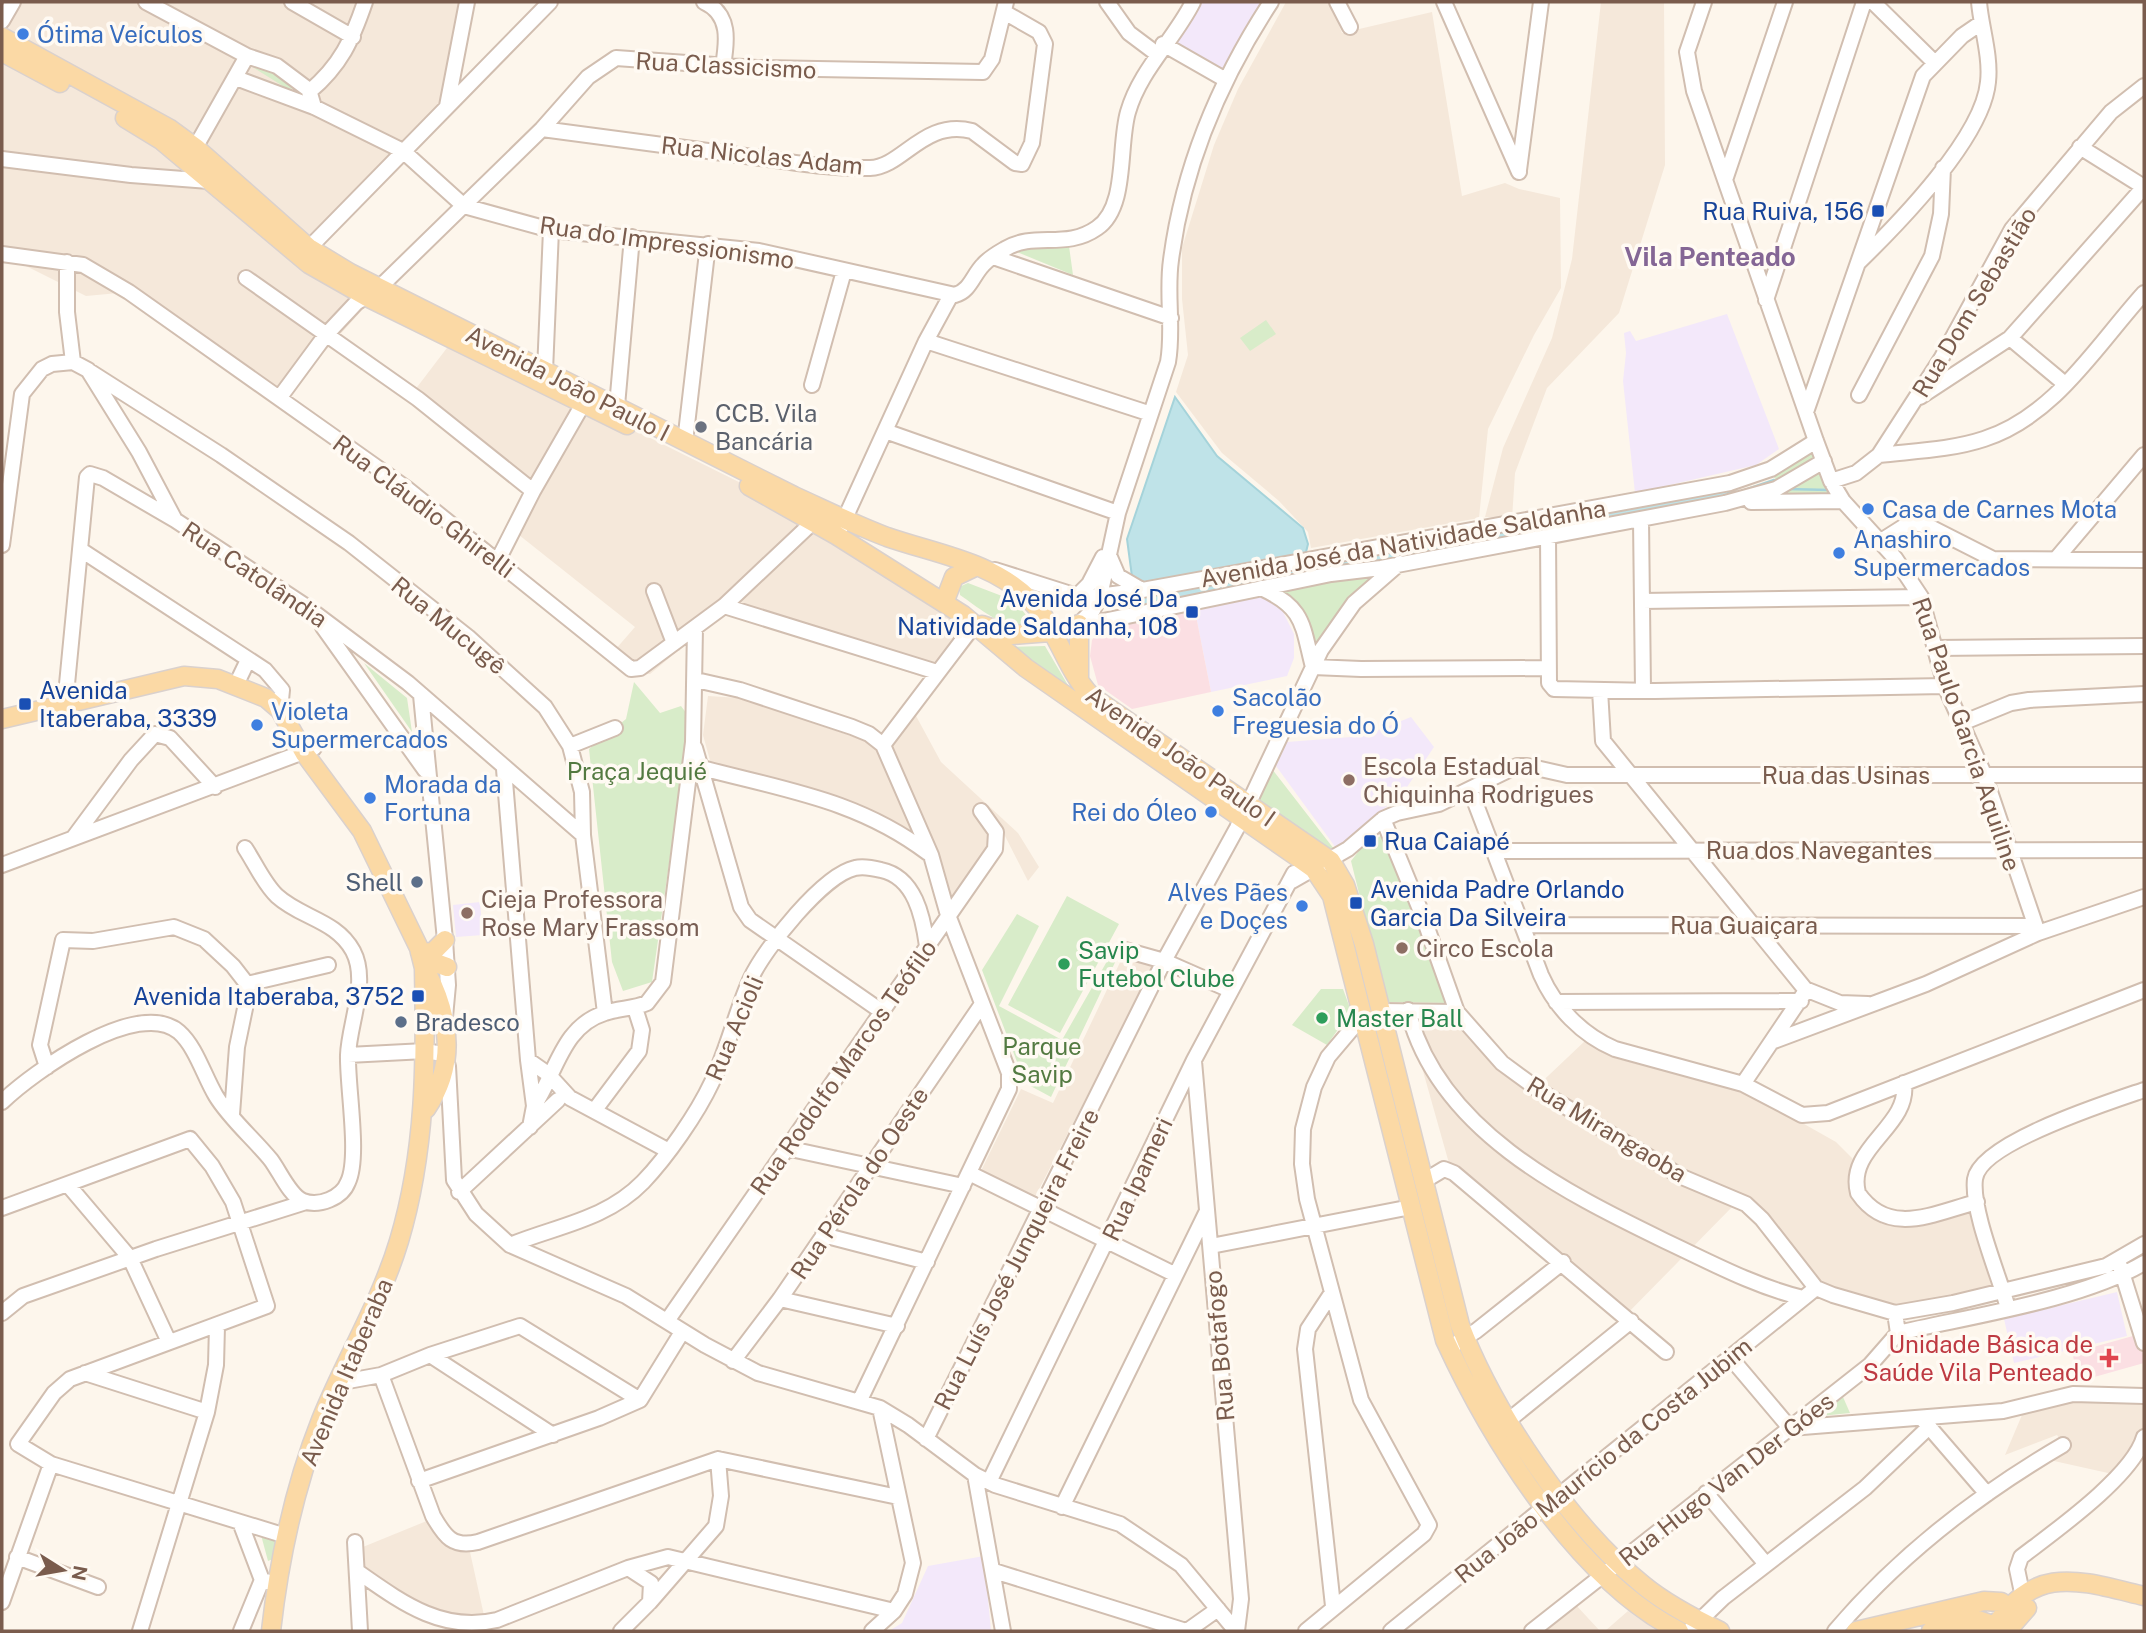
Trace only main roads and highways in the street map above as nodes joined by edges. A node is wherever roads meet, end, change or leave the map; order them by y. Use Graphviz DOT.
graph roads {
  1 [pos="2,37"];
  2 [pos="2,52"];
  3 [pos="191,154"];
  4 [pos="261,225"];
  5 [pos="309,248"];
  6 [pos="373,292"];
  7 [pos="841,527"];
  8 [pos="981,567"];
  9 [pos="944,603"];
  10 [pos="968,620"];
  11 [pos="1079,624"];
  12 [pos="1050,632"];
  13 [pos="1080,684"];
  14 [pos="2,719"];
  15 [pos="1245,811"];
  16 [pos="1297,847"];
  17 [pos="445,940"];
  18 [pos="422,961"];
  19 [pos="447,967"];
  20 [pos="436,1055"];
  21 [pos="424,1113"];
  22 [pos="2049,1581"];
  23 [pos="2068,1582"];
  24 [pos="2144,1596"];
  25 [pos="1984,1601"];
  26 [pos="2015,1610"];
  27 [pos="1693,1626"];
  28 [pos="2002,1630"];
  29 [pos="271,1631"];
  30 [pos="1679,1631"];
  31 [pos="1720,1631"];
  32 [pos="1856,1631"];
  33 [pos="1931,1631"];
  1 -- 3 [label="main road, Avenida João Paulo I"];
  2 -- 3 [label="main road, Avenida João Paulo I"];
  3 -- 4 [label="main road, Avenida João Paulo I"];
  3 -- 5 [label="main road, Avenida João Paulo I"];
  4 -- 5 [label="main road"];
  4 -- 6 [label="main road, Avenida João Paulo I"];
  5 -- 6 [label="main road, Avenida João Paulo I"];
  6 -- 7 [label="main road, Avenida João Paulo I"];
  6 -- 7 [label="main road, Avenida João Paulo I"];
  7 -- 8 [label="main road, Avenida João Paulo I"];
  7 -- 9 [label="main road, Avenida João Paulo I"];
  8 -- 9 [label="main road"];
  8 -- 12 [label="main road, Avenida João Paulo I"];
  9 -- 10 [label="main road, Avenida João Paulo I"];
  10 -- 12 [label="main road"];
  10 -- 15 [label="main road, Avenida João Paulo I"];
  11 -- 13 [label="main road"];
  12 -- 13 [label="main road, Avenida João Paulo I"];
  13 -- 15 [label="main road, Avenida João Paulo I"];
  14 -- 18 [label="main road, Avenida Itaberaba"];
  15 -- 16 [label="main road, Avenida João Paulo I"];
  16 -- 27 [label="main road, Avenida João Paulo I"];
  16 -- 30 [label="main road, Avenida João Paulo I"];
  17 -- 18 [label="main road"];
  18 -- 19 [label="main road"];
  18 -- 20 [label="main road, Avenida Itaberaba"];
  18 -- 20 [label="main road, Avenida Itaberaba"];
  20 -- 21 [label="main road, Avenida Itaberaba"];
  20 -- 21 [label="main road, Avenida Itaberaba"];
  21 -- 29 [label="main road, Avenida Itaberaba"];
  22 -- 23 [label="main road"];
  22 -- 25 [label="main road"];
  22 -- 26 [label="main road"];
  23 -- 24 [label="main road"];
  23 -- 26 [label="main road"];
  25 -- 26 [label="main road"];
  25 -- 32 [label="main road"];
  26 -- 28 [label="main road"];
  27 -- 31 [label="main road"];
  28 -- 33 [label="main road"];
}
